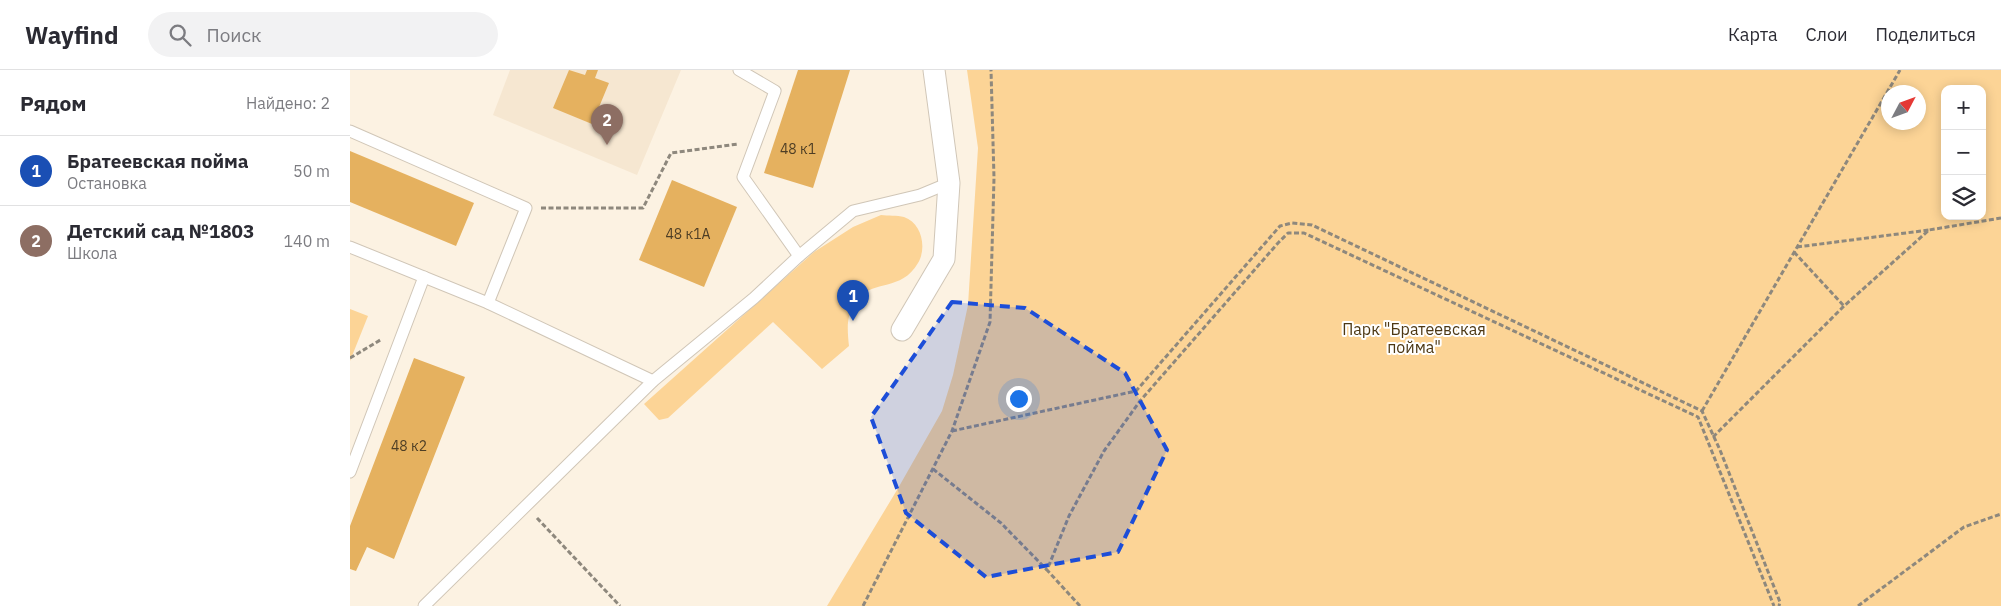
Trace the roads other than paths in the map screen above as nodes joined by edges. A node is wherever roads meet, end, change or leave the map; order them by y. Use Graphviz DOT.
graph roads {
  1 [pos="739,70"];
  2 [pos="934,70"];
  3 [pos="350,131"];
  4 [pos="949,183"];
  5 [pos="350,247"];
  6 [pos="799,256"];
  7 [pos="424,277"];
  8 [pos="488,304"];
  9 [pos="902,330"];
  10 [pos="652,381"];
  11 [pos="350,472"];
  12 [pos="424,606"];
  1 -- 6 [label="lane"];
  2 -- 4 [label="street"];
  3 -- 8 [label="lane"];
  4 -- 6 [label="lane"];
  4 -- 9 [label="street"];
  5 -- 7 [label="lane"];
  6 -- 10 [label="lane"];
  7 -- 8 [label="lane"];
  7 -- 11 [label="lane"];
  8 -- 10 [label="lane"];
  10 -- 12 [label="lane"];
}
